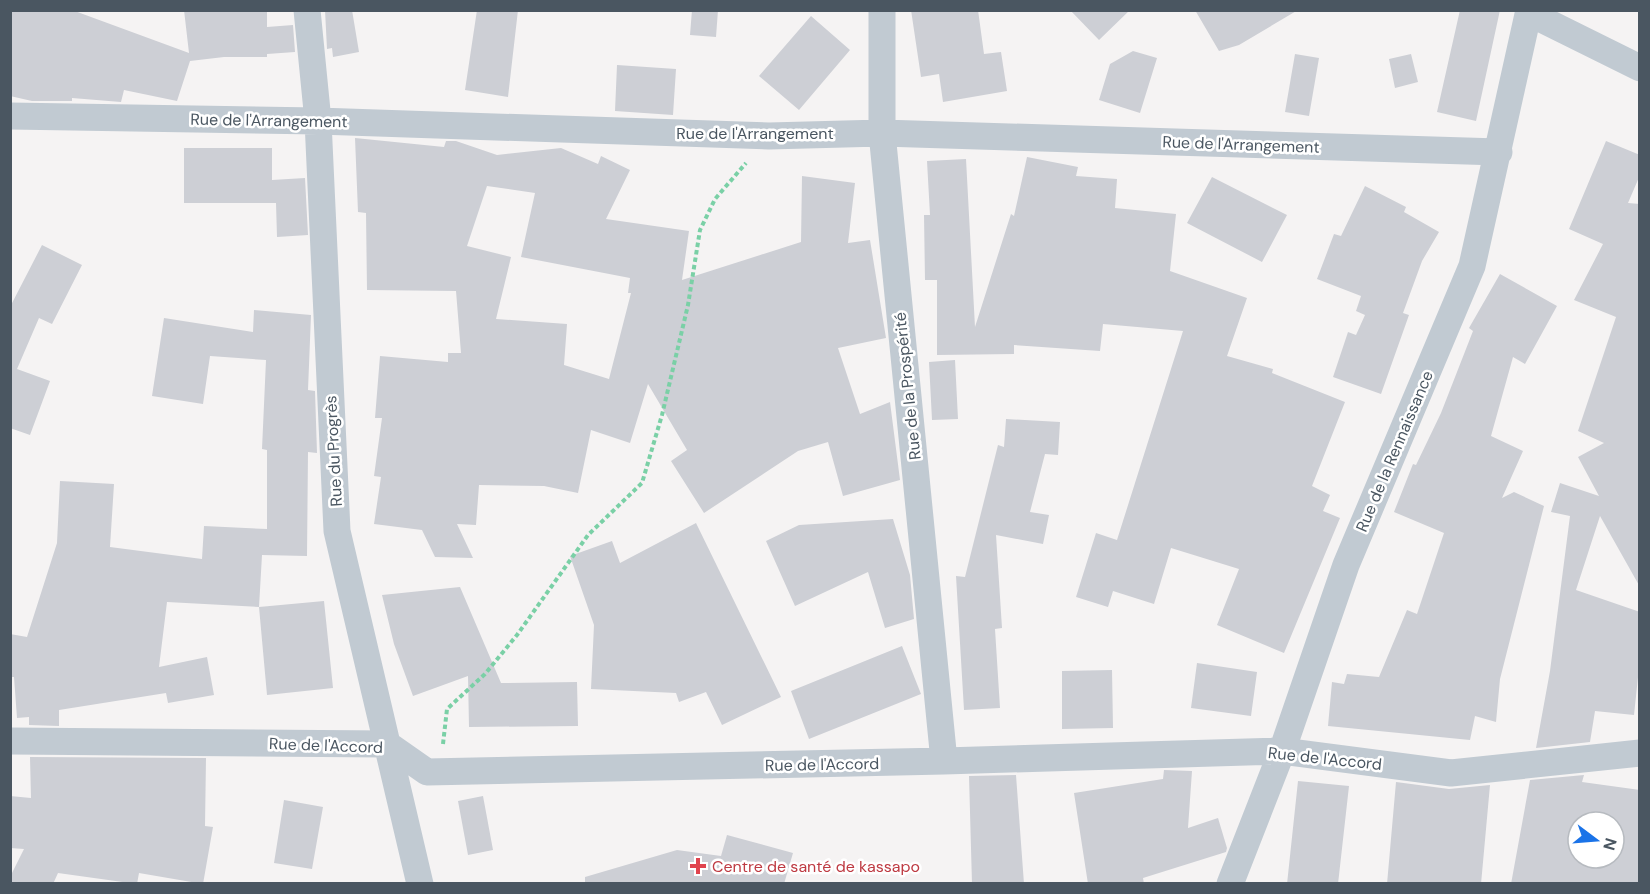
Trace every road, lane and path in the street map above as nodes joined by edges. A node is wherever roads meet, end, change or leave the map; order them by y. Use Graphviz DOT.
graph roads {
  1 [pos="307,10"];
  2 [pos="882,10"];
  3 [pos="1529,12"];
  4 [pos="1640,68"];
  5 [pos="10,116"];
  6 [pos="318,121"];
  7 [pos="882,133"];
  8 [pos="769,136"];
  9 [pos="1499,152"];
  10 [pos="10,741"];
  11 [pos="387,744"];
  12 [pos="1282,751"];
  13 [pos="1640,753"];
  14 [pos="944,761"];
  15 [pos="439,772"];
  16 [pos="420,884"];
  17 [pos="1230,884"];
  1 -- 6 [label="street, Rue du Progrès"];
  2 -- 7 [label="street, Rue de la Prospérité"];
  3 -- 4 [label="street"];
  3 -- 9 [label="street, Rue de la Rennaissance"];
  5 -- 6 [label="street, Rue de l'Arrangement"];
  6 -- 8 [label="street, Rue de l'Arrangement"];
  6 -- 11 [label="street, Rue du Progrès"];
  7 -- 8 [label="street, Rue de l'Arrangement"];
  7 -- 9 [label="street, Rue de l'Arrangement"];
  7 -- 14 [label="street, Rue de la Prospérité"];
  8 -- 15 [label="path"];
  9 -- 12 [label="street, Rue de la Rennaissance"];
  10 -- 11 [label="street, Rue de l'Accord"];
  11 -- 15 [label="street, Rue de l'Accord"];
  11 -- 16 [label="street, Rue du Progrès"];
  12 -- 13 [label="street, Rue de l'Accord"];
  12 -- 14 [label="street, Rue de l'Accord"];
  12 -- 17 [label="street, Rue de la Rennaissance"];
  14 -- 15 [label="street, Rue de l'Accord"];
}
